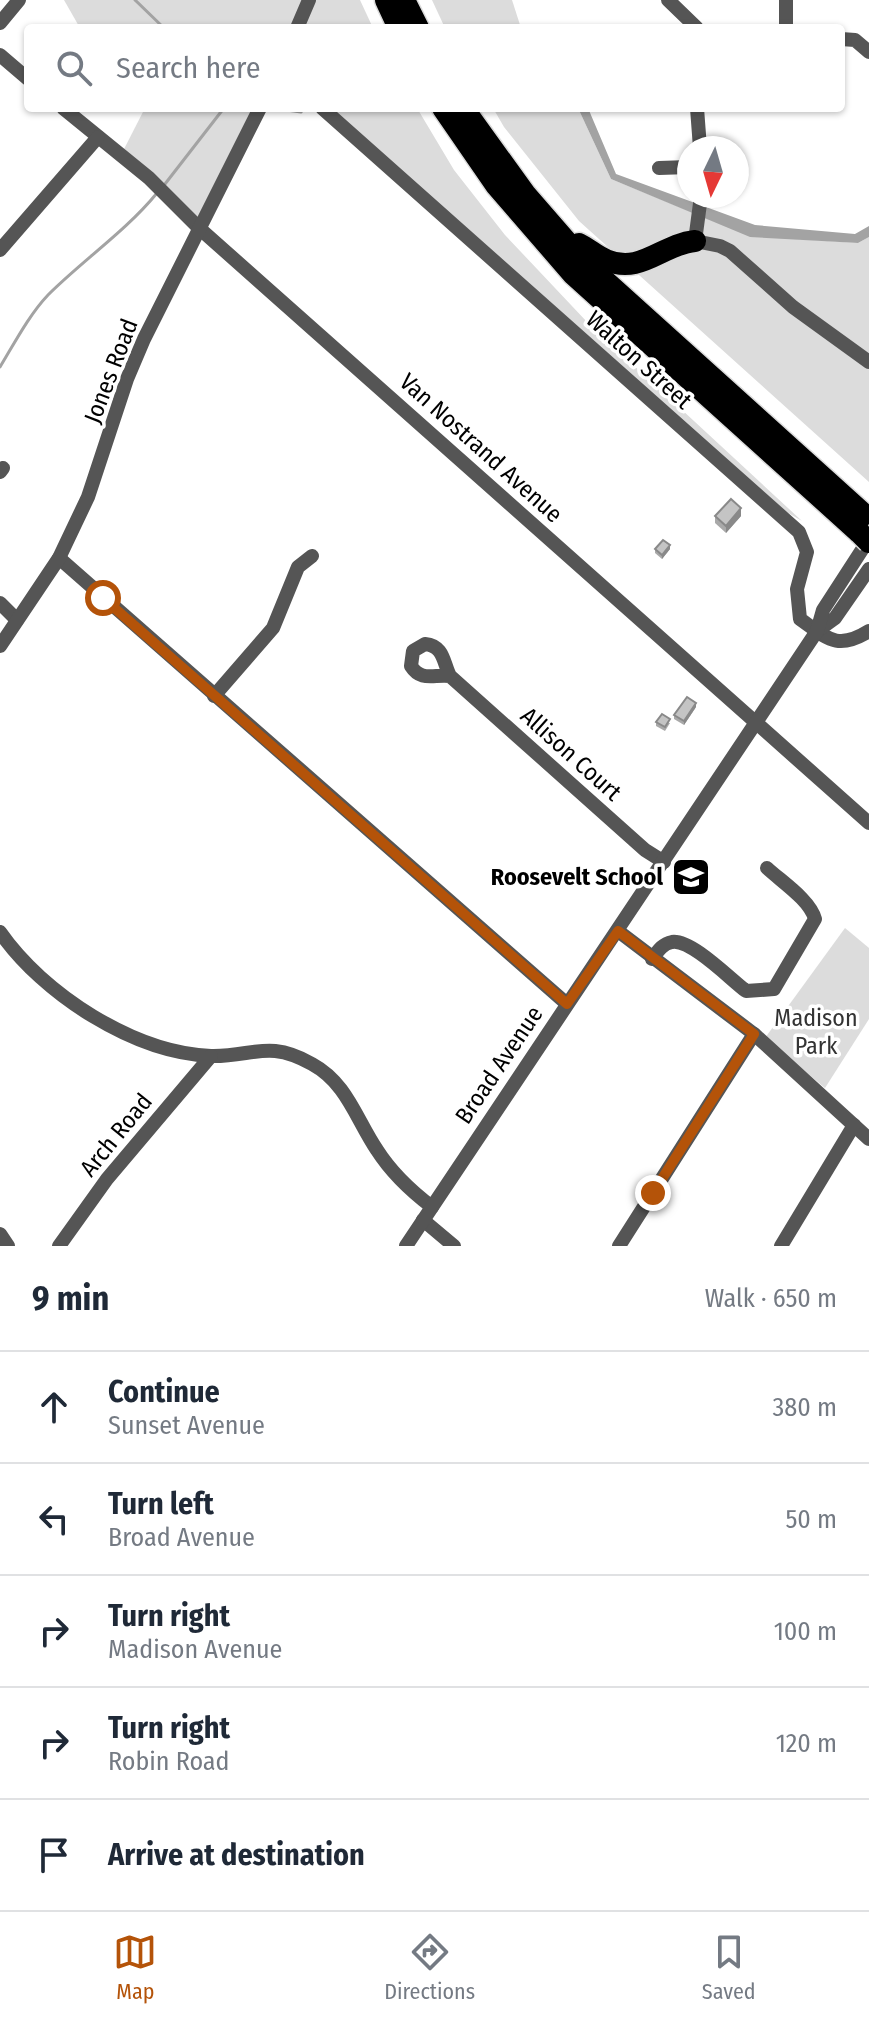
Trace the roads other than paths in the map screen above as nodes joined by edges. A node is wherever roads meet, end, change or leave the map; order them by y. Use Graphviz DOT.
graph roads {
  1 [pos="19,0"];
  2 [pos="309,0"];
  3 [pos="386,0"];
  4 [pos="404,0"];
  5 [pos="668,0"];
  6 [pos="786,0"];
  7 [pos="0,23"];
  8 [pos="299,24"];
  9 [pos="397,24"];
  10 [pos="416,24"];
  11 [pos="693,24"];
  12 [pos="786,24"];
  13 [pos="845,39"];
  14 [pos="869,52"];
  15 [pos="0,55"];
  16 [pos="24,76"];
  17 [pos="68,112"];
  18 [pos="257,112"];
  19 [pos="326,112"];
  20 [pos="446,112"];
  21 [pos="466,112"];
  22 [pos="697,112"];
  23 [pos="699,136"];
  24 [pos="98,137"];
  25 [pos="677,167"];
  26 [pos="659,168"];
  27 [pos="699,208"];
  28 [pos="199,228"];
  29 [pos="555,231"];
  30 [pos="696,235"];
  31 [pos="0,250"];
  32 [pos="869,362"];
  33 [pos="867,530"];
  34 [pos="312,556"];
  35 [pos="59,558"];
  36 [pos="869,569"];
  37 [pos="0,603"];
  38 [pos="17,620"];
  39 [pos="817,631"];
  40 [pos="869,631"];
  41 [pos="0,646"];
  42 [pos="450,676"];
  43 [pos="214,696"];
  44 [pos="756,723"];
  45 [pos="869,823"];
  46 [pos="664,862"];
  47 [pos="767,868"];
  48 [pos="618,931"];
  49 [pos="0,932"];
  50 [pos="652,959"];
  51 [pos="567,1004"];
  52 [pos="754,1034"];
  53 [pos="211,1056"];
  54 [pos="854,1125"];
  55 [pos="869,1139"];
  56 [pos="428,1214"];
  57 [pos="0,1234"];
  58 [pos="8,1246"];
  59 [pos="59,1246"];
  60 [pos="406,1246"];
  61 [pos="454,1246"];
  62 [pos="619,1246"];
  63 [pos="781,1246"];
  1 -- 7 [label="street"];
  2 -- 8 [label="street"];
  3 -- 9 [label="highway"];
  4 -- 10 [label="highway"];
  5 -- 11 [label="street"];
  6 -- 12 [label="street"];
  13 -- 14 [label="street"];
  15 -- 16 [label="street"];
  17 -- 24 [label="street, Van Nostrand Avenue"];
  18 -- 28 [label="street, Jones Road"];
  19 -- 39 [label="street, Walton Street"];
  20 -- 33 [label="highway"];
  21 -- 29 [label="highway"];
  22 -- 23 [label="street"];
  24 -- 28 [label="street, Van Nostrand Avenue"];
  24 -- 31 [label="street"];
  25 -- 26 [label="street"];
  27 -- 30 [label="street"];
  28 -- 35 [label="street, Jones Road"];
  28 -- 44 [label="street, Van Nostrand Avenue"];
  29 -- 30 [label="highway"];
  29 -- 33 [label="highway"];
  30 -- 32 [label="street"];
  33 -- 39 [label="street, Broad Avenue"];
  34 -- 43 [label="street"];
  35 -- 38 [label="street, Jones Road"];
  35 -- 43 [label="street"];
  36 -- 39 [label="street, Broad Avenue"];
  37 -- 38 [label="street"];
  38 -- 41 [label="street, Jones Road"];
  39 -- 40 [label="street"];
  39 -- 44 [label="street, Broad Avenue"];
  42 -- 46 [label="street, Allison Court"];
  43 -- 51 [label="street"];
  44 -- 45 [label="street, Van Nostrand Avenue"];
  44 -- 46 [label="street, Broad Avenue"];
  46 -- 48 [label="street, Broad Avenue"];
  47 -- 50 [label="street"];
  48 -- 50 [label="street"];
  48 -- 51 [label="street, Broad Avenue"];
  49 -- 53 [label="street"];
  50 -- 52 [label="street"];
  51 -- 56 [label="street, Broad Avenue"];
  52 -- 54 [label="street"];
  52 -- 62 [label="street"];
  53 -- 56 [label="street"];
  53 -- 59 [label="street, Arch Road"];
  54 -- 55 [label="street"];
  54 -- 63 [label="street"];
  56 -- 60 [label="street, Broad Avenue"];
  56 -- 61 [label="street"];
  57 -- 58 [label="street"];
}
